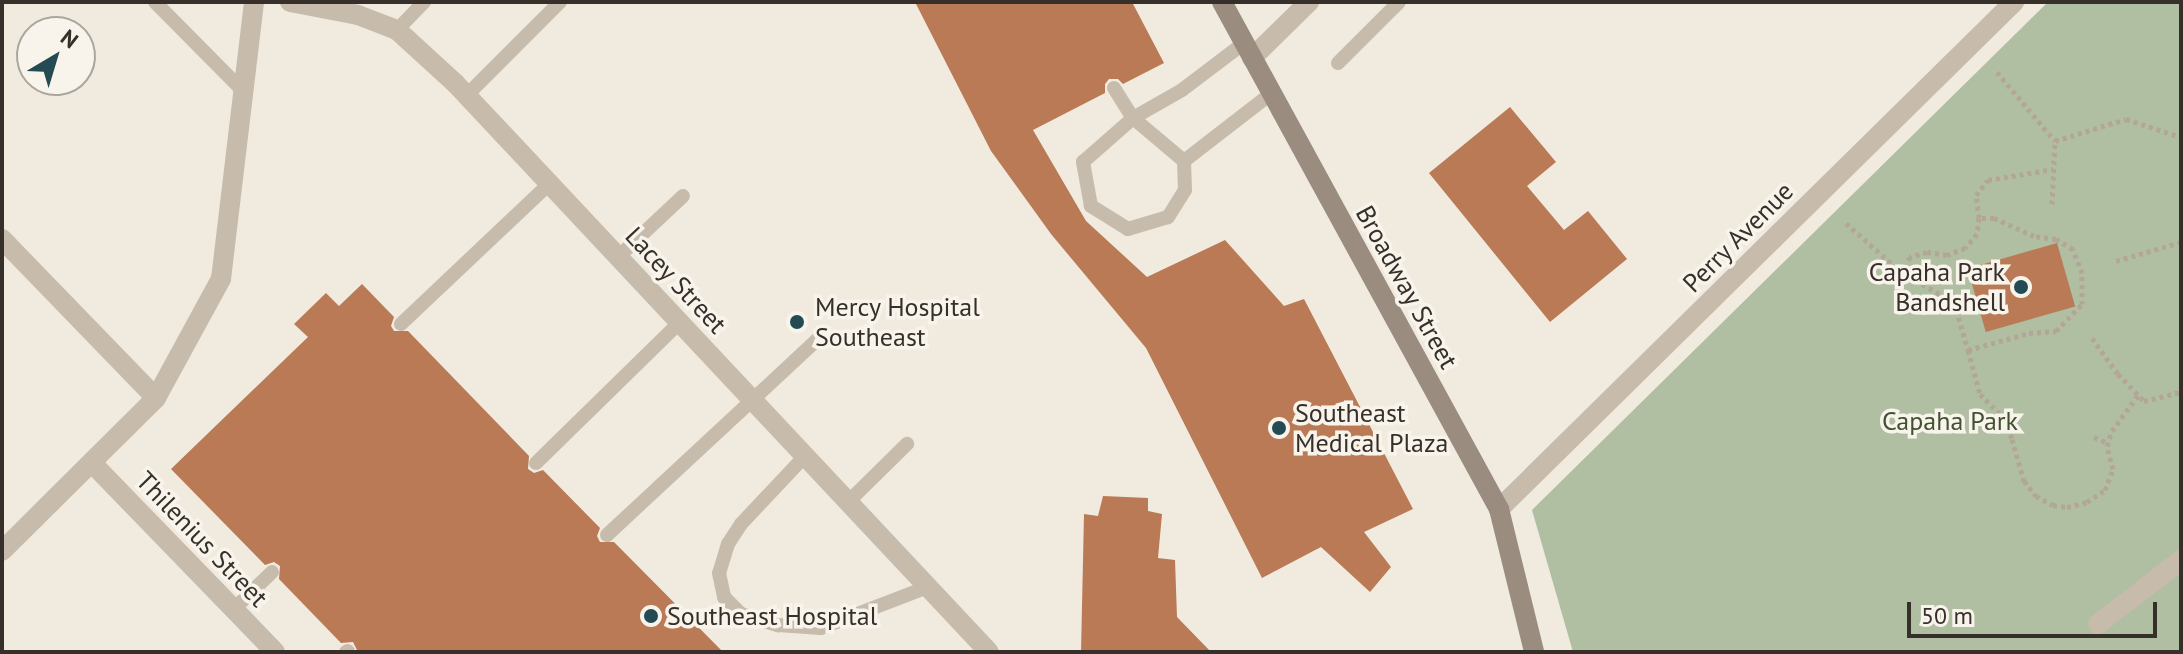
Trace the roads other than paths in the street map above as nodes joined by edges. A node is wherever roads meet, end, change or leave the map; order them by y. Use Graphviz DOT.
graph roads {
  1 [pos="155,2"];
  2 [pos="254,2"];
  3 [pos="290,2"];
  4 [pos="424,2"];
  5 [pos="560,2"];
  6 [pos="1222,2"];
  7 [pos="1309,2"];
  8 [pos="1399,2"];
  9 [pos="2014,2"];
  10 [pos="397,30"];
  11 [pos="1248,50"];
  12 [pos="1338,63"];
  13 [pos="1114,88"];
  14 [pos="243,91"];
  15 [pos="1272,93"];
  16 [pos="467,95"];
  17 [pos="1133,118"];
  18 [pos="1184,161"];
  19 [pos="550,183"];
  20 [pos="683,196"];
  21 [pos="2,239"];
  22 [pos="618,257"];
  23 [pos="680,322"];
  24 [pos="401,324"];
  25 [pos="818,339"];
  26 [pos="156,398"];
  27 [pos="749,399"];
  28 [pos="907,444"];
  29 [pos="805,456"];
  30 [pos="92,463"];
  31 [pos="536,463"];
  32 [pos="848,502"];
  33 [pos="1499,509"];
  34 [pos="607,535"];
  35 [pos="2,551"];
  36 [pos="2181,560"];
  37 [pos="272,572"];
  38 [pos="928,587"];
  39 [pos="234,609"];
  40 [pos="2098,624"];
  41 [pos="275,652"];
  42 [pos="989,652"];
  43 [pos="1534,652"];
  1 -- 14 [label="lane"];
  2 -- 14 [label="street"];
  3 -- 10 [label="street, Lacey Street"];
  4 -- 10 [label="lane"];
  5 -- 16 [label="lane"];
  6 -- 11 [label="main road, Broadway Street"];
  7 -- 11 [label="street"];
  8 -- 12 [label="lane"];
  9 -- 33 [label="street, Perry Avenue"];
  10 -- 16 [label="street, Lacey Street"];
  11 -- 15 [label="main road, Broadway Street"];
  11 -- 17 [label="lane"];
  13 -- 17 [label="lane"];
  14 -- 26 [label="street"];
  15 -- 18 [label="lane"];
  15 -- 33 [label="main road, Broadway Street"];
  16 -- 19 [label="street, Lacey Street"];
  17 -- 18 [label="lane"];
  17 -- 18 [label="lane"];
  19 -- 22 [label="street, Lacey Street"];
  19 -- 24 [label="lane"];
  20 -- 22 [label="lane"];
  21 -- 26 [label="street"];
  22 -- 23 [label="street, Lacey Street"];
  23 -- 27 [label="street, Lacey Street"];
  23 -- 31 [label="lane"];
  25 -- 27 [label="lane"];
  26 -- 30 [label="street"];
  27 -- 29 [label="street, Lacey Street"];
  27 -- 34 [label="lane"];
  28 -- 32 [label="lane"];
  29 -- 32 [label="street, Lacey Street"];
  29 -- 38 [label="lane"];
  30 -- 35 [label="street"];
  30 -- 39 [label="street, Thilenius Street"];
  32 -- 38 [label="street, Lacey Street"];
  33 -- 43 [label="main road, Broadway Street"];
  36 -- 40 [label="street"];
  37 -- 39 [label="lane"];
  38 -- 42 [label="street, Lacey Street"];
  39 -- 41 [label="street, Thilenius Street"];
}
